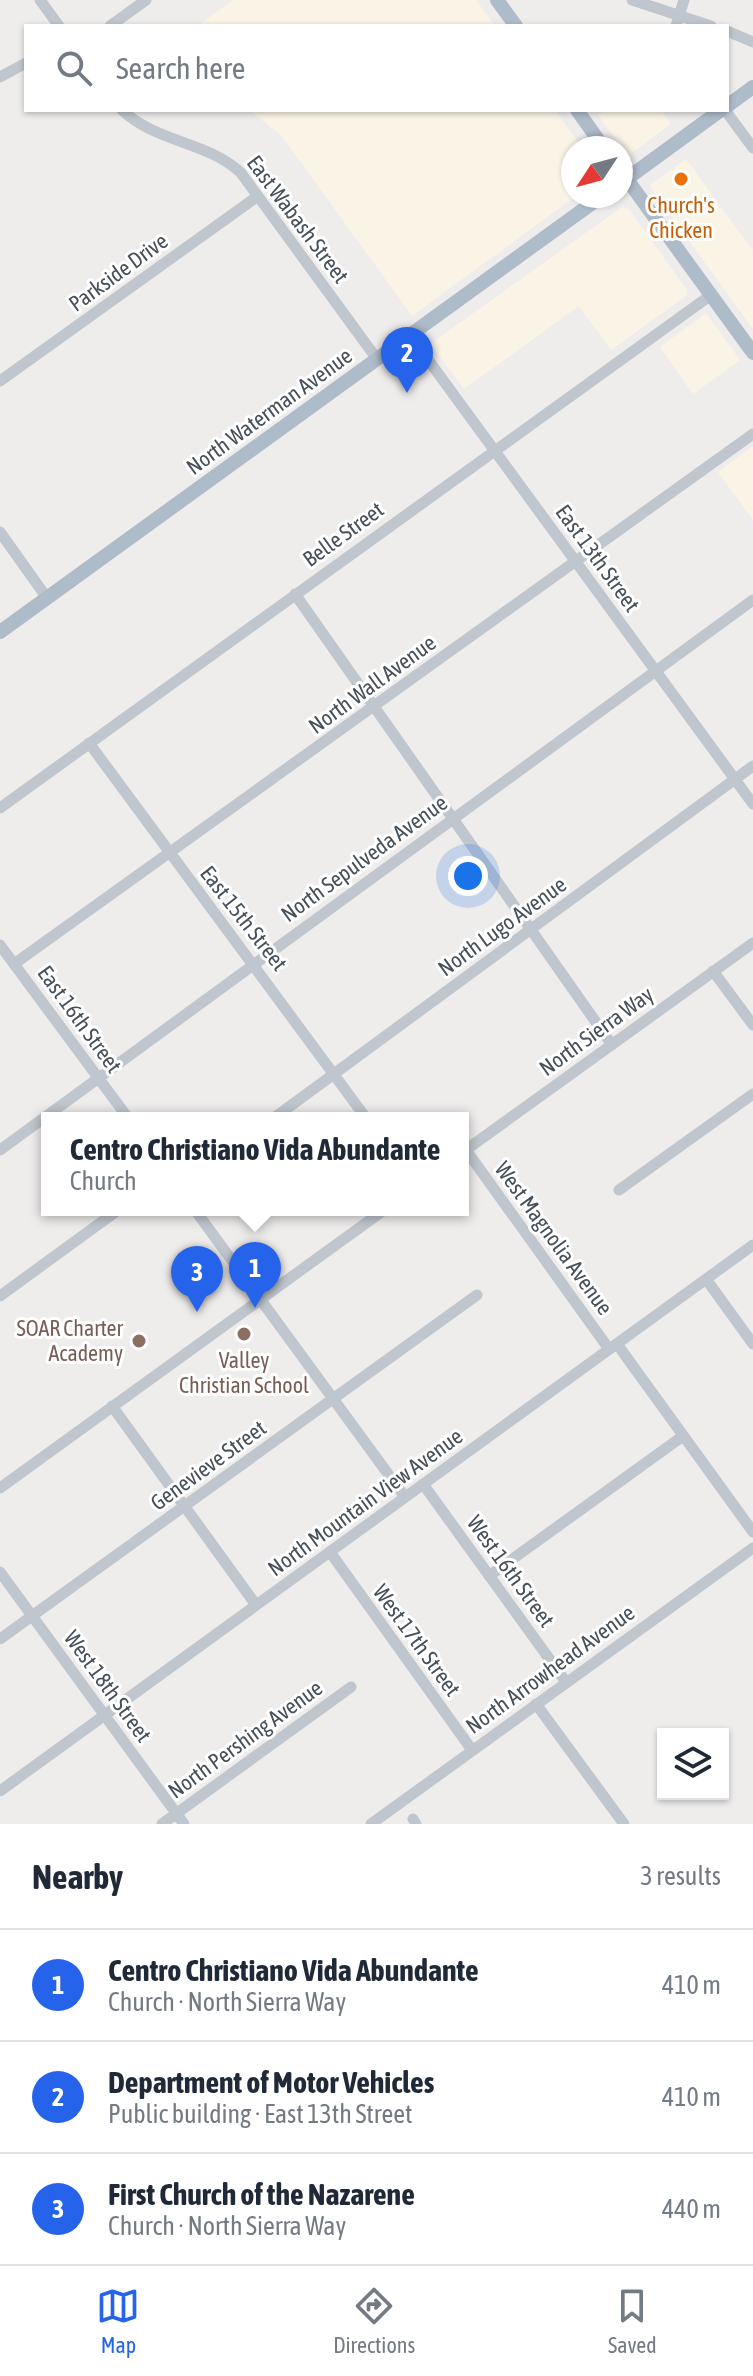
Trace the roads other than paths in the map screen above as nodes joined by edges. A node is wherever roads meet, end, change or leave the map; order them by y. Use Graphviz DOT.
graph roads {
  1 [pos="40,0"];
  2 [pos="146,0"];
  3 [pos="497,0"];
  4 [pos="632,0"];
  5 [pos="684,0"];
  6 [pos="678,21"];
  7 [pos="58,24"];
  8 [pos="113,24"];
  9 [pos="515,24"];
  10 [pos="698,24"];
  11 [pos="729,32"];
  12 [pos="753,42"];
  13 [pos="24,64"];
  14 [pos="0,77"];
  15 [pos="753,87"];
  16 [pos="729,106"];
  17 [pos="125,112"];
  18 [pos="578,112"];
  19 [pos="720,112"];
  20 [pos="727,112"];
  21 [pos="595,136"];
  22 [pos="753,148"];
  23 [pos="633,170"];
  24 [pos="633,190"];
  25 [pos="258,196"];
  26 [pos="585,208"];
  27 [pos="711,295"];
  28 [pos="410,335"];
  29 [pos="753,353"];
  30 [pos="377,359"];
  31 [pos="0,381"];
  32 [pos="753,434"];
  33 [pos="493,449"];
  34 [pos="0,532"];
  35 [pos="576,562"];
  36 [pos="295,594"];
  37 [pos="47,598"];
  38 [pos="753,600"];
  39 [pos="0,632"];
  40 [pos="656,671"];
  41 [pos="375,706"];
  42 [pos="89,743"];
  43 [pos="753,766"];
  44 [pos="735,779"];
  45 [pos="753,804"];
  46 [pos="0,808"];
  47 [pos="453,818"];
  48 [pos="169,855"];
  49 [pos="530,931"];
  50 [pos="753,943"];
  51 [pos="0,945"];
  52 [pos="255,963"];
  53 [pos="14,964"];
  54 [pos="713,971"];
  55 [pos="753,1025"];
  56 [pos="612,1045"];
  57 [pos="334,1074"];
  58 [pos="99,1080"];
  59 [pos="753,1094"];
  60 [pos="54,1112"];
  61 [pos="123,1112"];
  62 [pos="282,1112"];
  63 [pos="362,1112"];
  64 [pos="41,1121"];
  65 [pos="469,1148"];
  66 [pos="0,1150"];
  67 [pos="469,1156"];
  68 [pos="619,1190"];
  69 [pos="110,1216"];
  70 [pos="199,1216"];
  71 [pos="376,1216"];
  72 [pos="753,1245"];
  73 [pos="706,1279"];
  74 [pos="477,1295"];
  75 [pos="0,1296"];
  76 [pos="262,1300"];
  77 [pos="753,1344"];
  78 [pos="613,1346"];
  79 [pos="334,1399"];
  80 [pos="112,1406"];
  81 [pos="683,1436"];
  82 [pos="423,1484"];
  83 [pos="0,1488"];
  84 [pos="405,1497"];
  85 [pos="185,1507"];
  86 [pos="753,1532"];
  87 [pos="752,1551"];
  88 [pos="330,1552"];
  89 [pos="0,1572"];
  90 [pos="489,1576"];
  91 [pos="256,1605"];
  92 [pos="32,1616"];
  93 [pos="0,1639"];
  94 [pos="566,1682"];
  95 [pos="351,1687"];
  96 [pos="536,1704"];
  97 [pos="104,1715"];
  98 [pos="472,1750"];
  99 [pos="0,1791"];
  100 [pos="180,1819"];
  101 [pos="162,1824"];
  102 [pos="371,1824"];
  103 [pos="624,1824"];
  1 -- 7 [label="street"];
  2 -- 8 [label="street"];
  3 -- 9 [label="main road"];
  4 -- 6 [label="street"];
  5 -- 6 [label="street"];
  6 -- 10 [label="street"];
  11 -- 12 [label="street"];
  13 -- 14 [label="street"];
  15 -- 16 [label="main road"];
  17 -- 25 [label="street, East Wabash Street"];
  18 -- 21 [label="main road"];
  19 -- 23 [label="main road"];
  20 -- 22 [label="street"];
  24 -- 27 [label="main road"];
  25 -- 30 [label="street, East Wabash Street"];
  25 -- 31 [label="street, Parkside Drive"];
  26 -- 28 [label="main road, North Waterman Avenue"];
  27 -- 29 [label="main road"];
  27 -- 33 [label="street, Belle Street"];
  28 -- 30 [label="main road, North Waterman Avenue"];
  28 -- 33 [label="street, East 13th Street"];
  30 -- 37 [label="main road, North Waterman Avenue"];
  32 -- 35 [label="street, North Wall Avenue"];
  33 -- 35 [label="street, East 13th Street"];
  33 -- 36 [label="street, Belle Street"];
  34 -- 37 [label="street"];
  35 -- 40 [label="street, East 13th Street"];
  35 -- 41 [label="street, North Wall Avenue"];
  36 -- 41 [label="street"];
  36 -- 42 [label="street, Belle Street"];
  37 -- 39 [label="main road, North Waterman Avenue"];
  38 -- 40 [label="street, North Sepulveda Avenue"];
  40 -- 44 [label="street, East 13th Street"];
  40 -- 47 [label="street, North Sepulveda Avenue"];
  41 -- 47 [label="street"];
  41 -- 48 [label="street, North Wall Avenue"];
  42 -- 46 [label="street, Belle Street"];
  42 -- 48 [label="street, East 15th Street"];
  43 -- 44 [label="street, North Lugo Avenue"];
  44 -- 45 [label="street, East 13th Street"];
  44 -- 49 [label="street, North Lugo Avenue"];
  47 -- 49 [label="street"];
  47 -- 52 [label="street, North Sepulveda Avenue"];
  48 -- 52 [label="street, East 15th Street"];
  48 -- 53 [label="street, North Wall Avenue"];
  49 -- 56 [label="street"];
  49 -- 57 [label="street, North Lugo Avenue"];
  50 -- 54 [label="street, North Sierra Way"];
  51 -- 53 [label="street, East 16th Street"];
  52 -- 57 [label="street, East 15th Street"];
  52 -- 58 [label="street, North Sepulveda Avenue"];
  53 -- 58 [label="street, East 16th Street"];
  54 -- 55 [label="street"];
  54 -- 56 [label="street, North Sierra Way"];
  56 -- 65 [label="street, North Sierra Way"];
  57 -- 62 [label="street, North Lugo Avenue"];
  57 -- 63 [label="street, East 15th Street"];
  58 -- 60 [label="street, North Sepulveda Avenue"];
  58 -- 61 [label="street, East 16th Street"];
  59 -- 68 [label="street"];
  64 -- 66 [label="street, North Sepulveda Avenue"];
  67 -- 78 [label="street, West Magnolia Avenue"];
  69 -- 75 [label="street"];
  70 -- 76 [label="street"];
  71 -- 76 [label="street"];
  72 -- 73 [label="street, North Mountain View Avenue"];
  73 -- 77 [label="street"];
  73 -- 78 [label="street, North Mountain View Avenue"];
  74 -- 79 [label="street, Genevieve Street"];
  76 -- 79 [label="street"];
  76 -- 80 [label="street"];
  78 -- 81 [label="street, West Magnolia Avenue"];
  78 -- 82 [label="street, North Mountain View Avenue"];
  79 -- 84 [label="street"];
  79 -- 85 [label="street, Genevieve Street"];
  80 -- 83 [label="street"];
  80 -- 85 [label="street"];
  81 -- 86 [label="street, West Magnolia Avenue"];
  81 -- 90 [label="street"];
  82 -- 84 [label="street, North Mountain View Avenue"];
  82 -- 90 [label="street, West 16th Street"];
  84 -- 88 [label="street, North Mountain View Avenue"];
  85 -- 91 [label="street"];
  85 -- 92 [label="street, Genevieve Street"];
  87 -- 94 [label="street, North Arrowhead Avenue"];
  88 -- 91 [label="street, North Mountain View Avenue"];
  88 -- 98 [label="street, West 17th Street"];
  89 -- 92 [label="street, West 18th Street"];
  90 -- 94 [label="street, West 16th Street"];
  91 -- 97 [label="street, North Mountain View Avenue"];
  92 -- 93 [label="street, Genevieve Street"];
  92 -- 97 [label="street, West 18th Street"];
  94 -- 96 [label="street, North Arrowhead Avenue"];
  95 -- 100 [label="street, North Pershing Avenue"];
  96 -- 98 [label="street, North Arrowhead Avenue"];
  96 -- 103 [label="street"];
  97 -- 99 [label="street, North Mountain View Avenue"];
  97 -- 100 [label="street, West 18th Street"];
  98 -- 102 [label="street, North Arrowhead Avenue"];
  100 -- 101 [label="street, North Pershing Avenue"];
}
